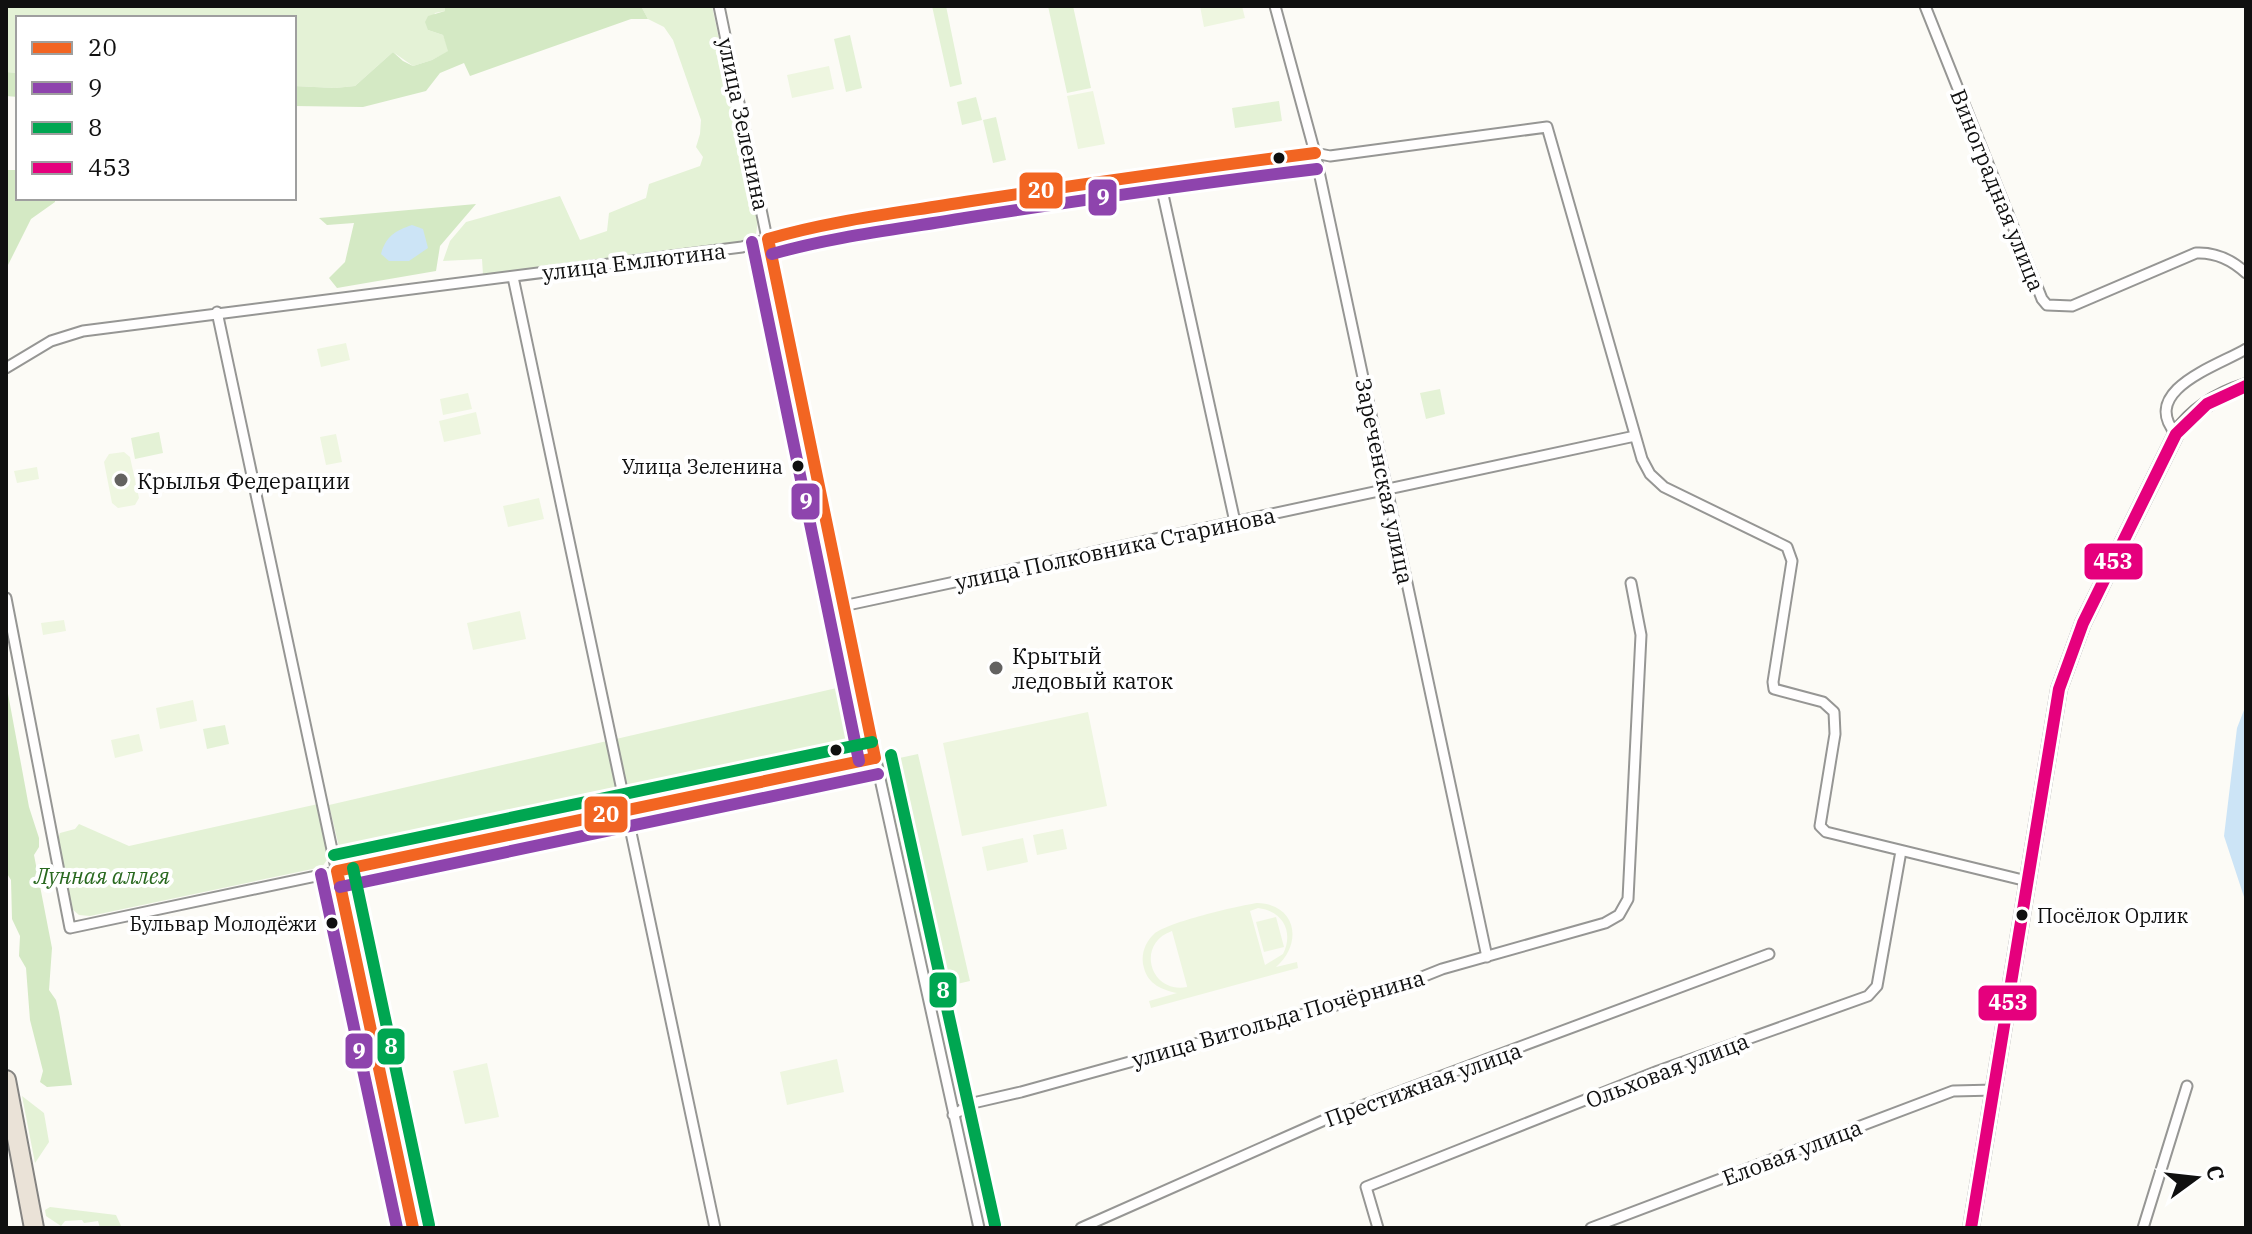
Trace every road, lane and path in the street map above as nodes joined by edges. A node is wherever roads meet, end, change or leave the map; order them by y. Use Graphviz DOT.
graph roads {
  1 [pos="719,6"];
  2 [pos="1275,6"];
  3 [pos="1925,6"];
  4 [pos="1315,153"];
  5 [pos="1158,172"];
  6 [pos="768,239"];
  7 [pos="2246,273"];
  8 [pos="513,277"];
  9 [pos="217,312"];
  10 [pos="2246,349"];
  11 [pos="6,368"];
  12 [pos="2246,386"];
  13 [pos="2176,434"];
  14 [pos="1635,436"];
  15 [pos="1387,491"];
  16 [pos="1235,522"];
  17 [pos="1631,583"];
  18 [pos="6,598"];
  19 [pos="843,606"];
  20 [pos="875,758"];
  21 [pos="626,812"];
  22 [pos="1901,851"];
  23 [pos="337,871"];
  24 [pos="2027,881"];
  25 [pos="1769,954"];
  26 [pos="1487,957"];
  27 [pos="6,1082"];
  28 [pos="2187,1086"];
  29 [pos="1995,1090"];
  30 [pos="953,1115"];
  31 [pos="34,1228"];
  32 [pos="413,1228"];
  33 [pos="715,1228"];
  34 [pos="979,1228"];
  35 [pos="1081,1228"];
  36 [pos="1378,1228"];
  37 [pos="1591,1228"];
  38 [pos="1971,1228"];
  39 [pos="2143,1228"];
  1 -- 6 [label="street, улица Зеленина"];
  2 -- 4 [label="street, Зареченская улица"];
  3 -- 7 [label="street, Виноградная улица"];
  4 -- 5 [label="street, улица Емлютина"];
  4 -- 14 [label="street, улица Емлютина"];
  4 -- 15 [label="street, Зареченская улица"];
  5 -- 6 [label="street, улица Емлютина"];
  5 -- 16 [label="street"];
  6 -- 8 [label="street, улица Емлютина"];
  6 -- 19 [label="street, улица Зеленина"];
  8 -- 9 [label="street, улица Емлютина"];
  8 -- 21 [label="street"];
  9 -- 11 [label="street, улица Емлютина"];
  9 -- 23 [label="street"];
  10 -- 13 [label="street"];
  12 -- 13 [label="street"];
  13 -- 24 [label="street"];
  14 -- 15 [label="street, улица Полковника Старинова"];
  14 -- 22 [label="street"];
  15 -- 16 [label="street, улица Полковника Старинова"];
  15 -- 26 [label="street, Зареченская улица"];
  16 -- 19 [label="street, улица Полковника Старинова"];
  17 -- 26 [label="street, улица Витольда Почёрнина"];
  18 -- 23 [label="street"];
  19 -- 20 [label="street, улица Зеленина"];
  20 -- 21 [label="street"];
  20 -- 30 [label="street, улица Зеленина"];
  21 -- 23 [label="street"];
  21 -- 33 [label="street"];
  22 -- 24 [label="street"];
  22 -- 36 [label="street, Ольховая улица"];
  23 -- 32 [label="street"];
  24 -- 29 [label="street"];
  25 -- 35 [label="street, Престижная улица"];
  26 -- 30 [label="street, улица Витольда Почёрнина"];
  27 -- 31 [label="highway"];
  28 -- 39 [label="street"];
  29 -- 37 [label="street, Еловая улица"];
  29 -- 38 [label="street"];
  30 -- 34 [label="street, улица Зеленина"];
}
